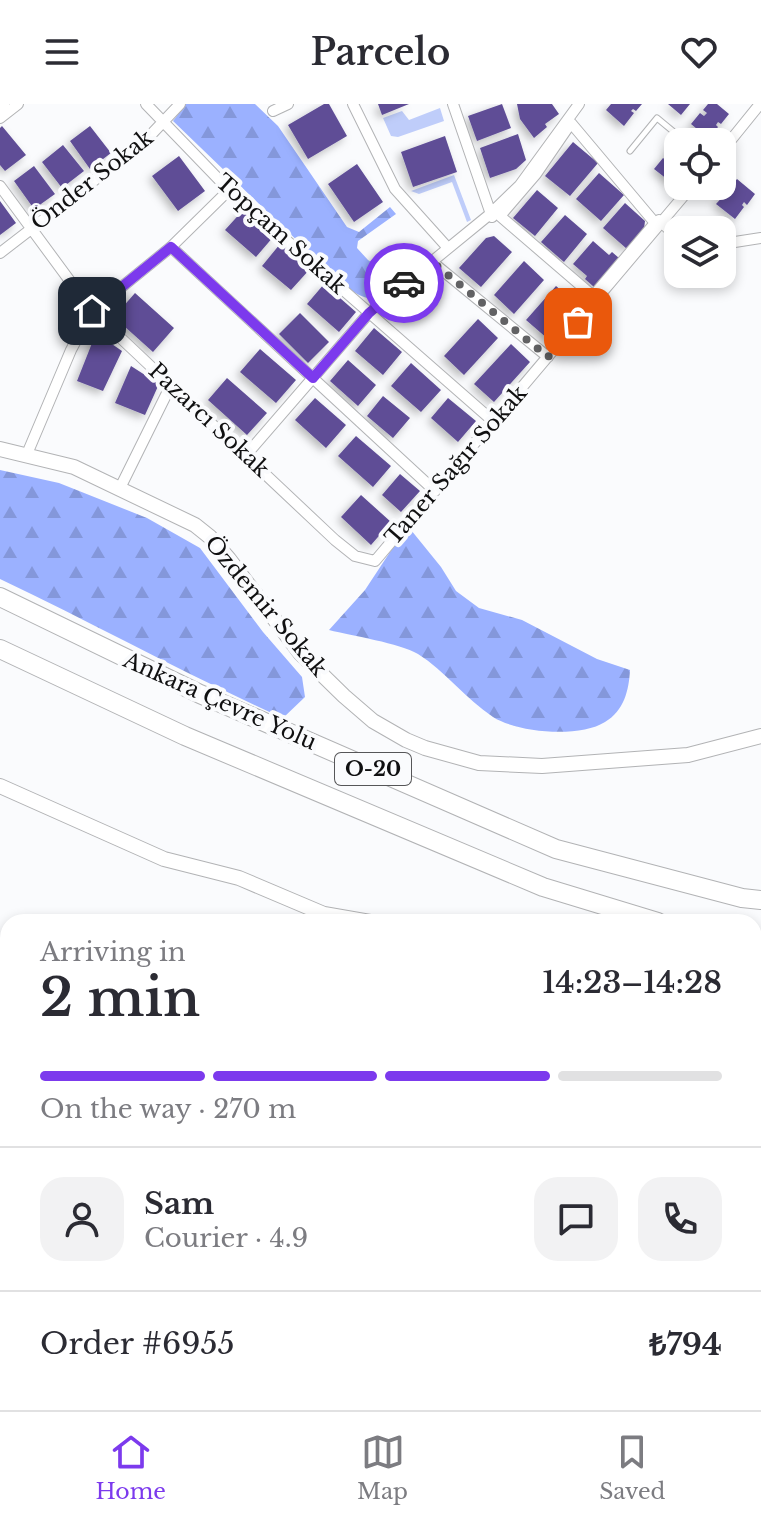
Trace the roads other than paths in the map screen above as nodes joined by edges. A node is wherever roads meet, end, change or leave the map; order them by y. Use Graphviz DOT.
graph roads {
  1 [pos="18,104"];
  2 [pos="146,104"];
  3 [pos="180,104"];
  4 [pos="288,104"];
  5 [pos="353,104"];
  6 [pos="453,104"];
  7 [pos="579,104"];
  8 [pos="745,104"];
  9 [pos="759,107"];
  10 [pos="273,111"];
  11 [pos="568,114"];
  12 [pos="0,118"];
  13 [pos="165,123"];
  14 [pos="669,128"];
  15 [pos="736,134"];
  16 [pos="630,151"];
  17 [pos="0,186"];
  18 [pos="229,190"];
  19 [pos="680,200"];
  20 [pos="489,215"];
  21 [pos="661,223"];
  22 [pos="664,226"];
  23 [pos="30,228"];
  24 [pos="759,240"];
  25 [pos="736,242"];
  26 [pos="171,247"];
  27 [pos="448,248"];
  28 [pos="0,253"];
  29 [pos="431,261"];
  30 [pos="593,304"];
  31 [pos="92,311"];
  32 [pos="369,313"];
  33 [pos="548,357"];
  34 [pos="313,378"];
  35 [pos="171,385"];
  36 [pos="494,422"];
  37 [pos="0,449"];
  38 [pos="27,454"];
  39 [pos="247,454"];
  40 [pos="120,488"];
  41 [pos="435,491"];
  42 [pos="375,561"];
  43 [pos="0,597"];
  44 [pos="0,649"];
  45 [pos="761,736"];
  46 [pos="0,786"];
  47 [pos="761,900"];
  48 [pos="324,914"];
  49 [pos="632,914"];
  1 -- 12 [label="street"];
  2 -- 13 [label="street, Topçam Sokak"];
  3 -- 13 [label="street, Önder Sokak"];
  4 -- 10 [label="street"];
  5 -- 27 [label="street"];
  6 -- 20 [label="street"];
  7 -- 11 [label="street"];
  8 -- 9 [label="street"];
  9 -- 15 [label="street"];
  11 -- 11 [label="street"];
  11 -- 20 [label="street"];
  11 -- 21 [label="street"];
  13 -- 18 [label="street, Topçam Sokak"];
  13 -- 23 [label="street, Önder Sokak"];
  14 -- 16 [label="lane"];
  17 -- 23 [label="street, Pazarcı Sokak"];
  18 -- 26 [label="street"];
  18 -- 32 [label="street, Topçam Sokak"];
  19 -- 21 [label="street, Taner Sağır Sokak"];
  20 -- 27 [label="street"];
  20 -- 30 [label="street"];
  21 -- 22 [label="street"];
  21 -- 30 [label="street, Taner Sağır Sokak"];
  23 -- 28 [label="street, Önder Sokak"];
  23 -- 31 [label="street, Pazarcı Sokak"];
  24 -- 25 [label="street"];
  26 -- 31 [label="street"];
  26 -- 34 [label="street"];
  27 -- 29 [label="street"];
  29 -- 32 [label="street"];
  29 -- 33 [label="street"];
  30 -- 33 [label="street, Taner Sağır Sokak"];
  31 -- 35 [label="street, Pazarcı Sokak"];
  31 -- 38 [label="street"];
  32 -- 34 [label="street"];
  32 -- 36 [label="street, Topçam Sokak"];
  33 -- 36 [label="street, Taner Sağır Sokak"];
  34 -- 39 [label="street"];
  34 -- 41 [label="street"];
  35 -- 39 [label="street, Pazarcı Sokak"];
  35 -- 40 [label="street"];
  36 -- 41 [label="street, Taner Sağır Sokak"];
  37 -- 38 [label="street, Özdemir Sokak"];
  38 -- 40 [label="street, Özdemir Sokak"];
  39 -- 42 [label="street, Pazarcı Sokak"];
  40 -- 45 [label="street, Özdemir Sokak"];
  41 -- 42 [label="street, Taner Sağır Sokak"];
  43 -- 47 [label="highway, Ankara Çevre Yolu / O-20"];
  44 -- 49 [label="highway, Ankara Çevre Yolu / O-20"];
  46 -- 48 [label="street"];
}
